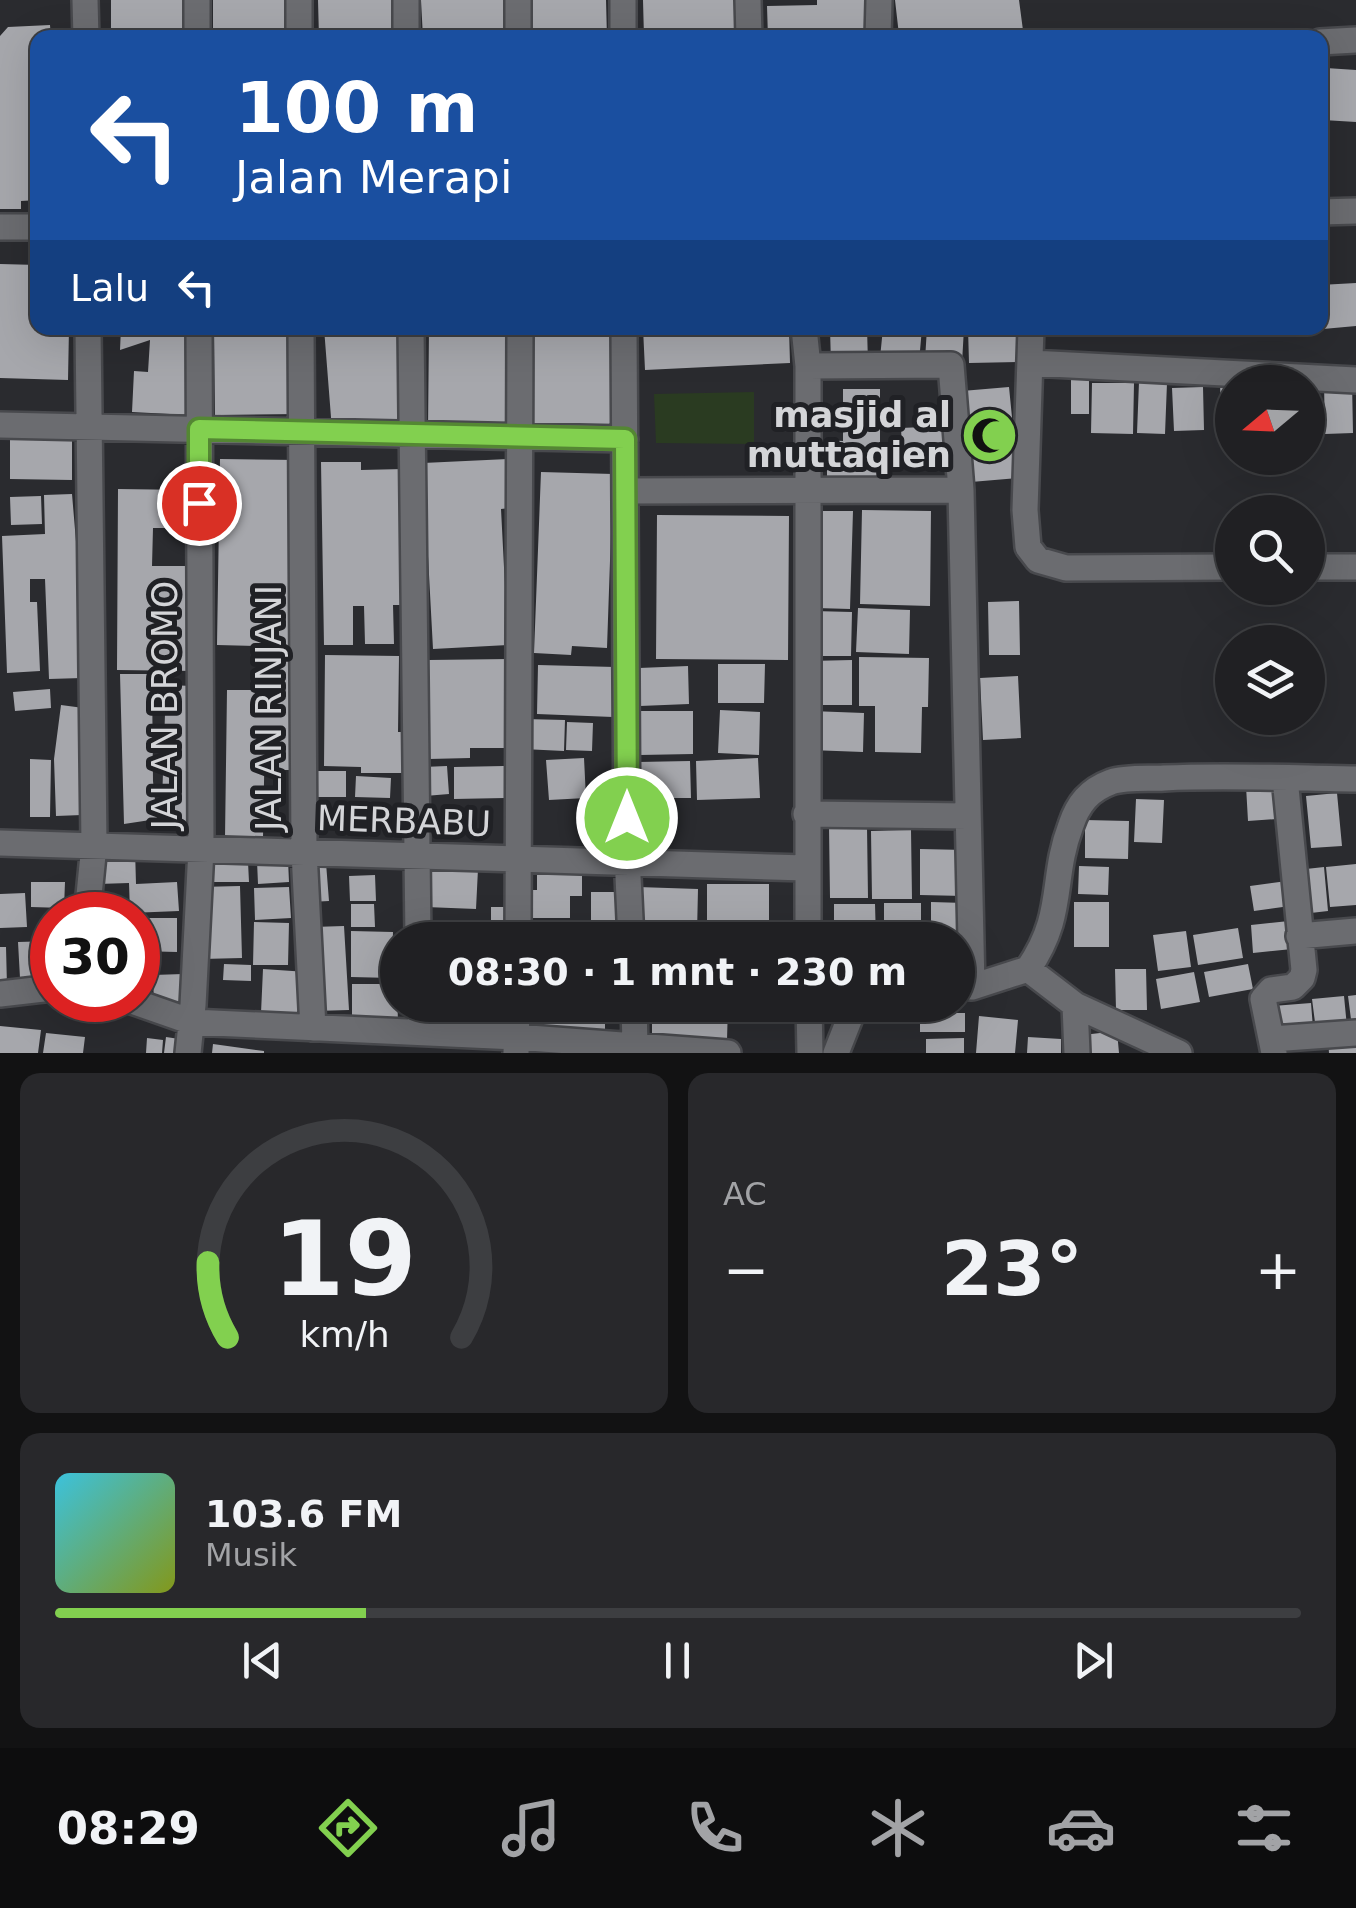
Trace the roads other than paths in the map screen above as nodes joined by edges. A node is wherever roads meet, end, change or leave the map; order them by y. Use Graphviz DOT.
graph roads {
  1 [pos="85,0"];
  2 [pos="197,0"];
  3 [pos="298,0"];
  4 [pos="406,0"];
  5 [pos="518,0"];
  6 [pos="622,0"];
  7 [pos="748,0"];
  8 [pos="878,0"];
  9 [pos="86,30"];
  10 [pos="197,30"];
  11 [pos="299,30"];
  12 [pos="406,30"];
  13 [pos="518,30"];
  14 [pos="623,30"];
  15 [pos="749,30"];
  16 [pos="878,30"];
  17 [pos="1356,40"];
  18 [pos="1328,42"];
  19 [pos="1328,212"];
  20 [pos="1356,212"];
  21 [pos="0,226"];
  22 [pos="30,227"];
  23 [pos="88,335"];
  24 [pos="199,335"];
  25 [pos="301,335"];
  26 [pos="411,335"];
  27 [pos="520,335"];
  28 [pos="624,335"];
  29 [pos="805,335"];
  30 [pos="1031,335"];
  31 [pos="1031,363"];
  32 [pos="808,366"];
  33 [pos="1356,380"];
  34 [pos="0,424"];
  35 [pos="89,427"];
  36 [pos="199,429"];
  37 [pos="302,432"];
  38 [pos="414,434"];
  39 [pos="519,436"];
  40 [pos="625,439"];
  41 [pos="808,489"];
  42 [pos="962,490"];
  43 [pos="625,491"];
  44 [pos="1325,567"];
  45 [pos="1356,567"];
  46 [pos="1215,568"];
  47 [pos="1285,778"];
  48 [pos="1356,779"];
  49 [pos="806,814"];
  50 [pos="967,816"];
  51 [pos="0,842"];
  52 [pos="94,846"];
  53 [pos="200,849"];
  54 [pos="304,852"];
  55 [pos="416,856"];
  56 [pos="520,861"];
  57 [pos="628,862"];
  58 [pos="806,868"];
  59 [pos="89,892"];
  60 [pos="418,922"];
  61 [pos="518,922"];
  62 [pos="630,922"];
  63 [pos="808,922"];
  64 [pos="966,922"];
  65 [pos="1356,932"];
  66 [pos="1299,936"];
  67 [pos="1028,970"];
  68 [pos="975,984"];
  69 [pos="30,991"];
  70 [pos="0,994"];
  71 [pos="1075,1006"];
  72 [pos="160,1011"];
  73 [pos="192,1022"];
  74 [pos="420,1022"];
  75 [pos="634,1022"];
  76 [pos="809,1022"];
  77 [pos="848,1022"];
  78 [pos="313,1028"];
  79 [pos="420,1032"];
  80 [pos="1356,1033"];
  81 [pos="516,1045"];
  82 [pos="635,1046"];
  83 [pos="1273,1046"];
  84 [pos="188,1053"];
  85 [pos="728,1053"];
  86 [pos="810,1053"];
  87 [pos="836,1053"];
  88 [pos="1077,1053"];
  89 [pos="1180,1053"];
  1 -- 9 [label="street"];
  2 -- 10 [label="street"];
  3 -- 11 [label="street"];
  4 -- 12 [label="street"];
  5 -- 13 [label="street"];
  6 -- 14 [label="street"];
  7 -- 15 [label="street"];
  8 -- 16 [label="street"];
  17 -- 18 [label="street"];
  19 -- 20 [label="street"];
  21 -- 22 [label="street"];
  23 -- 35 [label="street"];
  24 -- 36 [label="street, JALAN BROMO"];
  25 -- 37 [label="street, JALAN RINJANI"];
  26 -- 38 [label="street"];
  27 -- 39 [label="street"];
  28 -- 40 [label="street"];
  29 -- 32 [label="street"];
  30 -- 31 [label="street"];
  31 -- 33 [label="street"];
  31 -- 46 [label="street"];
  32 -- 41 [label="street"];
  32 -- 42 [label="street"];
  34 -- 35 [label="street"];
  35 -- 36 [label="street"];
  35 -- 52 [label="street"];
  36 -- 37 [label="street"];
  36 -- 53 [label="street, JALAN BROMO"];
  37 -- 38 [label="street"];
  37 -- 54 [label="street, JALAN RINJANI"];
  38 -- 39 [label="street"];
  38 -- 55 [label="street"];
  39 -- 40 [label="street"];
  39 -- 56 [label="street"];
  40 -- 43 [label="street"];
  41 -- 42 [label="street"];
  41 -- 43 [label="street"];
  41 -- 49 [label="street"];
  42 -- 50 [label="street"];
  43 -- 57 [label="street"];
  44 -- 45 [label="street"];
  47 -- 48 [label="street"];
  47 -- 66 [label="street"];
  47 -- 67 [label="street"];
  49 -- 50 [label="street"];
  49 -- 58 [label="street"];
  50 -- 64 [label="street"];
  51 -- 52 [label="street, MERBABU"];
  52 -- 53 [label="street, MERBABU"];
  52 -- 59 [label="street"];
  53 -- 54 [label="street, MERBABU"];
  53 -- 73 [label="street, JALAN BROMO"];
  54 -- 55 [label="street, MERBABU"];
  54 -- 78 [label="street, JALAN RINJANI"];
  55 -- 56 [label="street, MERBABU"];
  55 -- 60 [label="street"];
  56 -- 57 [label="street, MERBABU"];
  56 -- 61 [label="street"];
  57 -- 58 [label="street, MERBABU"];
  57 -- 62 [label="street"];
  58 -- 63 [label="street"];
  65 -- 66 [label="street"];
  66 -- 83 [label="street"];
  67 -- 68 [label="street"];
  67 -- 71 [label="street"];
  69 -- 70 [label="street"];
  71 -- 88 [label="street"];
  71 -- 89 [label="street"];
  72 -- 73 [label="street"];
  73 -- 78 [label="street"];
  73 -- 84 [label="street, JALAN BROMO"];
  74 -- 79 [label="street"];
  75 -- 82 [label="street"];
  76 -- 86 [label="street"];
  77 -- 87 [label="street"];
  78 -- 79 [label="street"];
  79 -- 81 [label="street"];
  80 -- 83 [label="street"];
  81 -- 82 [label="street"];
  82 -- 85 [label="street"];
}
